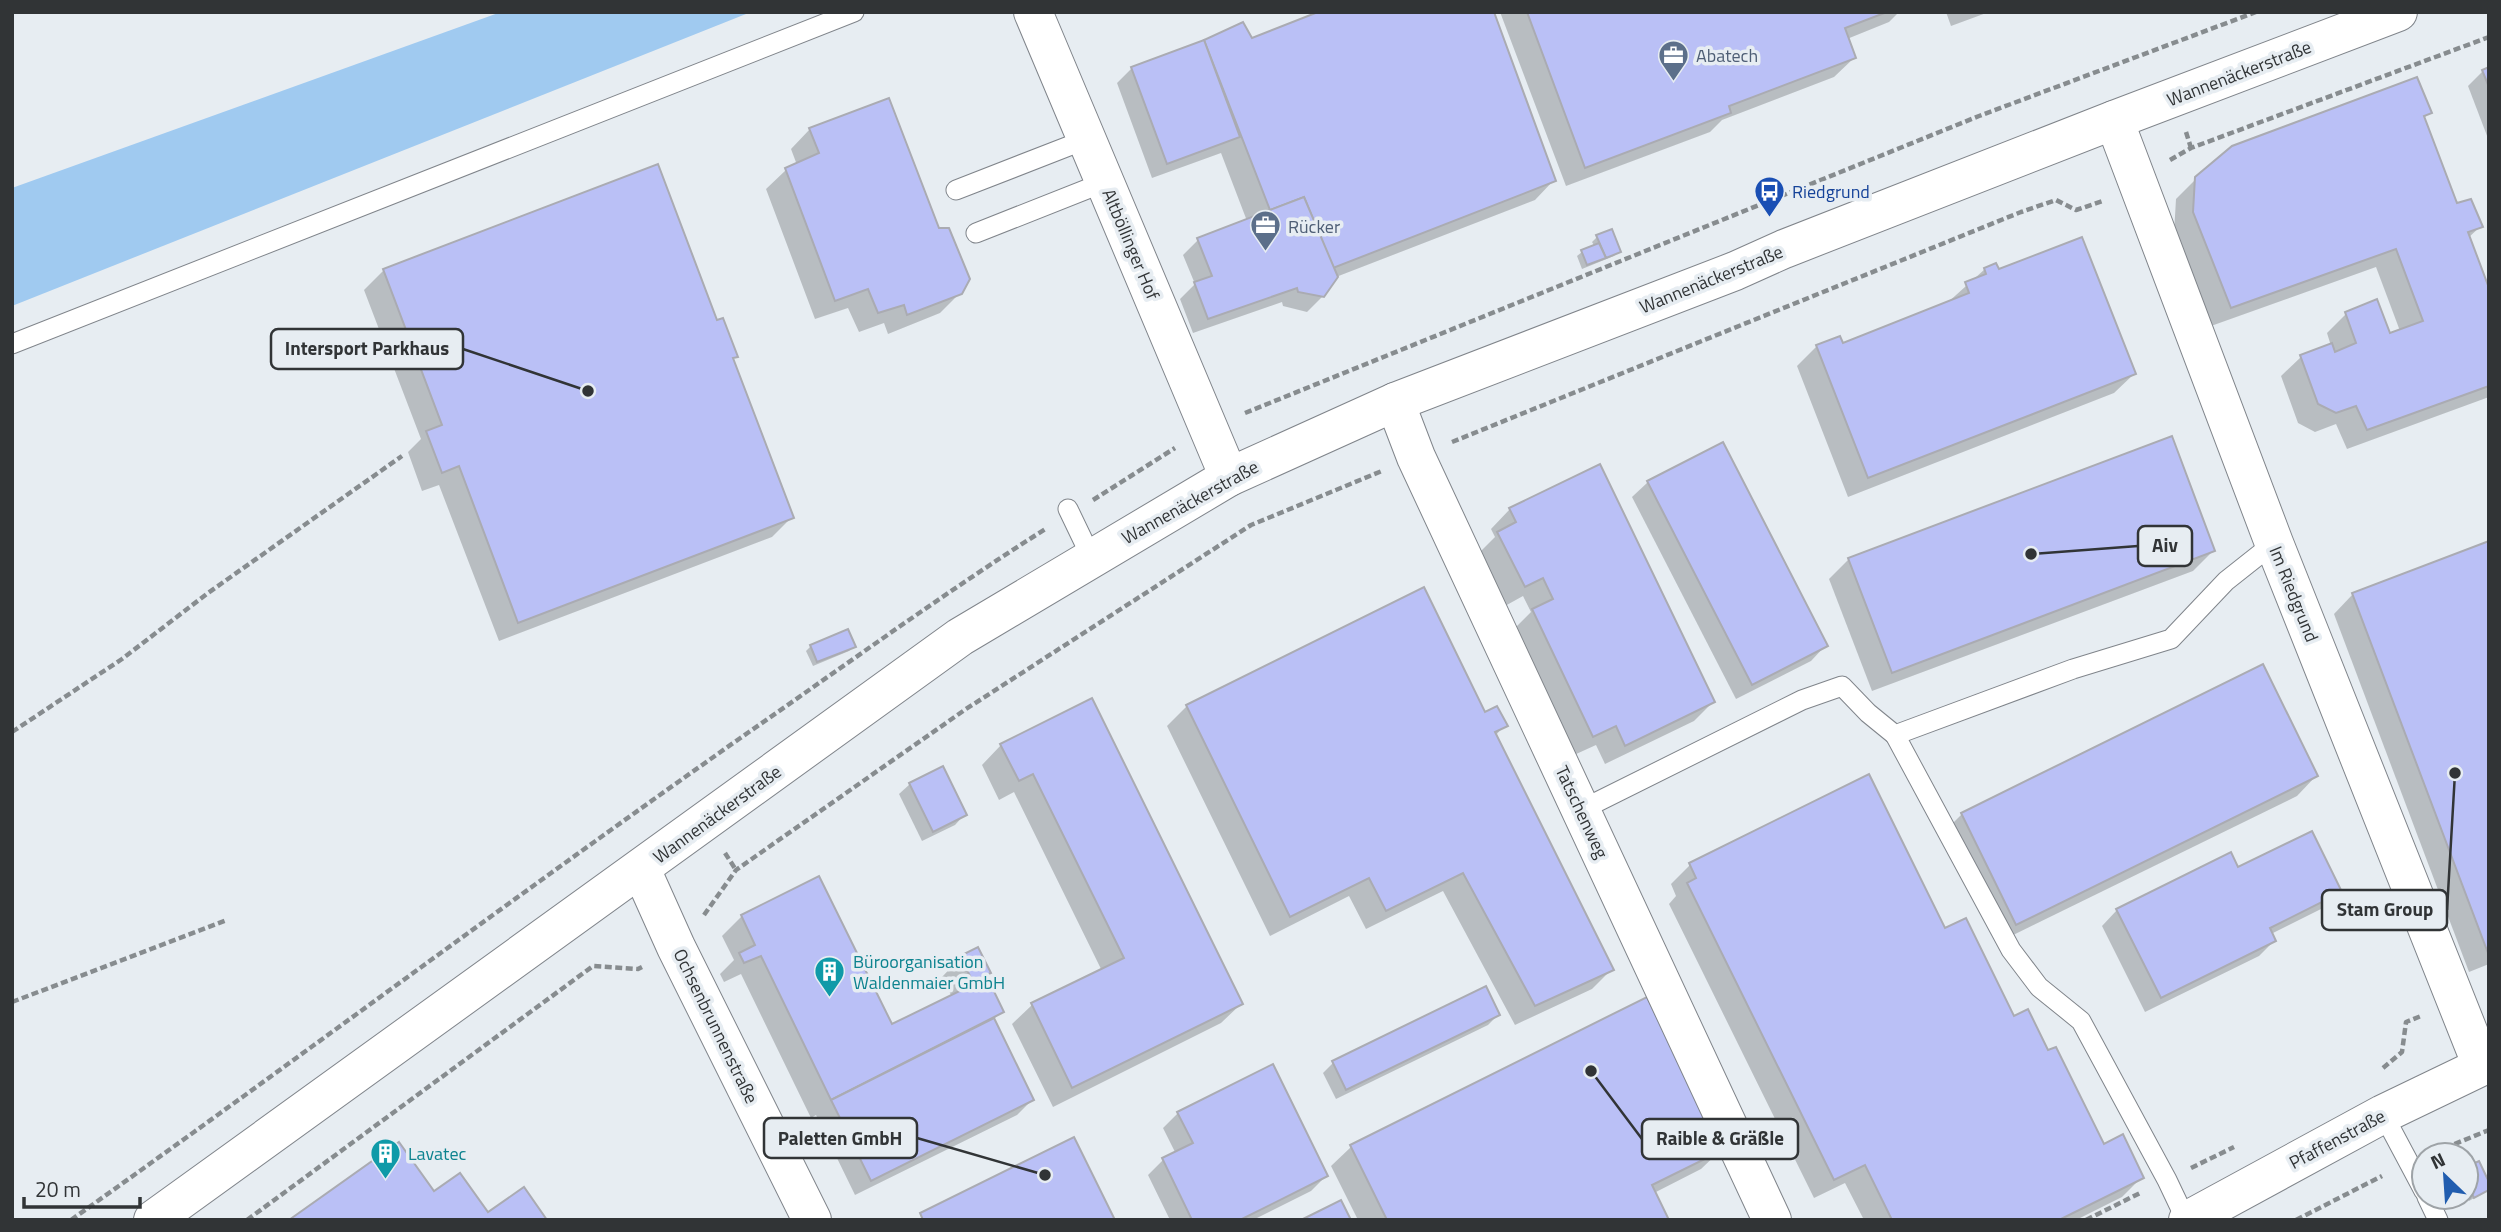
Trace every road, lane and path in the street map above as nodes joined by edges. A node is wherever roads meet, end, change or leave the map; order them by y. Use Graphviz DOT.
graph roads {
  1 [pos="854,12"];
  2 [pos="1033,12"];
  3 [pos="2398,12"];
  4 [pos="2489,37"];
  5 [pos="2114,120"];
  6 [pos="1087,139"];
  7 [pos="1105,182"];
  8 [pos="956,190"];
  9 [pos="2140,190"];
  10 [pos="976,233"];
  11 [pos="12,344"];
  12 [pos="1395,402"];
  13 [pos="402,456"];
  14 [pos="1416,457"];
  15 [pos="1229,477"];
  16 [pos="1068,509"];
  17 [pos="2274,543"];
  18 [pos="1092,559"];
  19 [pos="12,732"];
  20 [pos="1895,735"];
  21 [pos="1581,810"];
  22 [pos="641,869"];
  23 [pos="227,920"];
  24 [pos="676,947"];
  25 [pos="12,1002"];
  26 [pos="2456,1002"];
  27 [pos="2486,1065"];
  28 [pos="2378,1073"];
  29 [pos="2383,1114"];
  30 [pos="2489,1130"];
  31 [pos="2462,1141"];
  32 [pos="2239,1144"];
  33 [pos="2410,1148"];
  34 [pos="2410,1163"];
  35 [pos="2167,1180"];
  36 [pos="153,1220"];
  37 [pos="247,1220"];
  38 [pos="812,1220"];
  39 [pos="1772,1220"];
  40 [pos="2085,1220"];
  41 [pos="2187,1220"];
  42 [pos="2296,1220"];
  1 -- 11 [label="lane"];
  2 -- 6 [label="street, Altböllinger Hof"];
  3 -- 5 [label="street, Wannenäckerstraße"];
  4 -- 9 [label="path"];
  5 -- 9 [label="street, Im Riedgrund"];
  5 -- 12 [label="street, Wannenäckerstraße"];
  6 -- 7 [label="street, Altböllinger Hof"];
  6 -- 8 [label="lane"];
  7 -- 10 [label="lane"];
  7 -- 15 [label="street, Altböllinger Hof"];
  9 -- 14 [label="path"];
  9 -- 17 [label="street, Im Riedgrund"];
  12 -- 14 [label="street, Tatschenweg"];
  12 -- 15 [label="street, Wannenäckerstraße"];
  13 -- 19 [label="path"];
  14 -- 21 [label="street, Tatschenweg"];
  14 -- 24 [label="path"];
  15 -- 18 [label="street, Wannenäckerstraße"];
  16 -- 18 [label="lane"];
  17 -- 20 [label="lane"];
  17 -- 26 [label="street, Im Riedgrund"];
  18 -- 22 [label="street, Wannenäckerstraße"];
  20 -- 21 [label="lane"];
  20 -- 35 [label="lane"];
  21 -- 39 [label="street, Tatschenweg"];
  22 -- 24 [label="street, Ochsenbrunnenstraße"];
  22 -- 36 [label="street, Wannenäckerstraße"];
  23 -- 25 [label="path"];
  24 -- 37 [label="path"];
  24 -- 38 [label="street, Ochsenbrunnenstraße"];
  26 -- 27 [label="street, Im Riedgrund"];
  26 -- 28 [label="path"];
  27 -- 29 [label="street, Pfaffenstraße"];
  29 -- 33 [label="lane"];
  29 -- 41 [label="street, Pfaffenstraße"];
  30 -- 31 [label="path"];
  32 -- 35 [label="path"];
  34 -- 42 [label="path"];
  35 -- 40 [label="path"];
  35 -- 41 [label="lane"];
}
